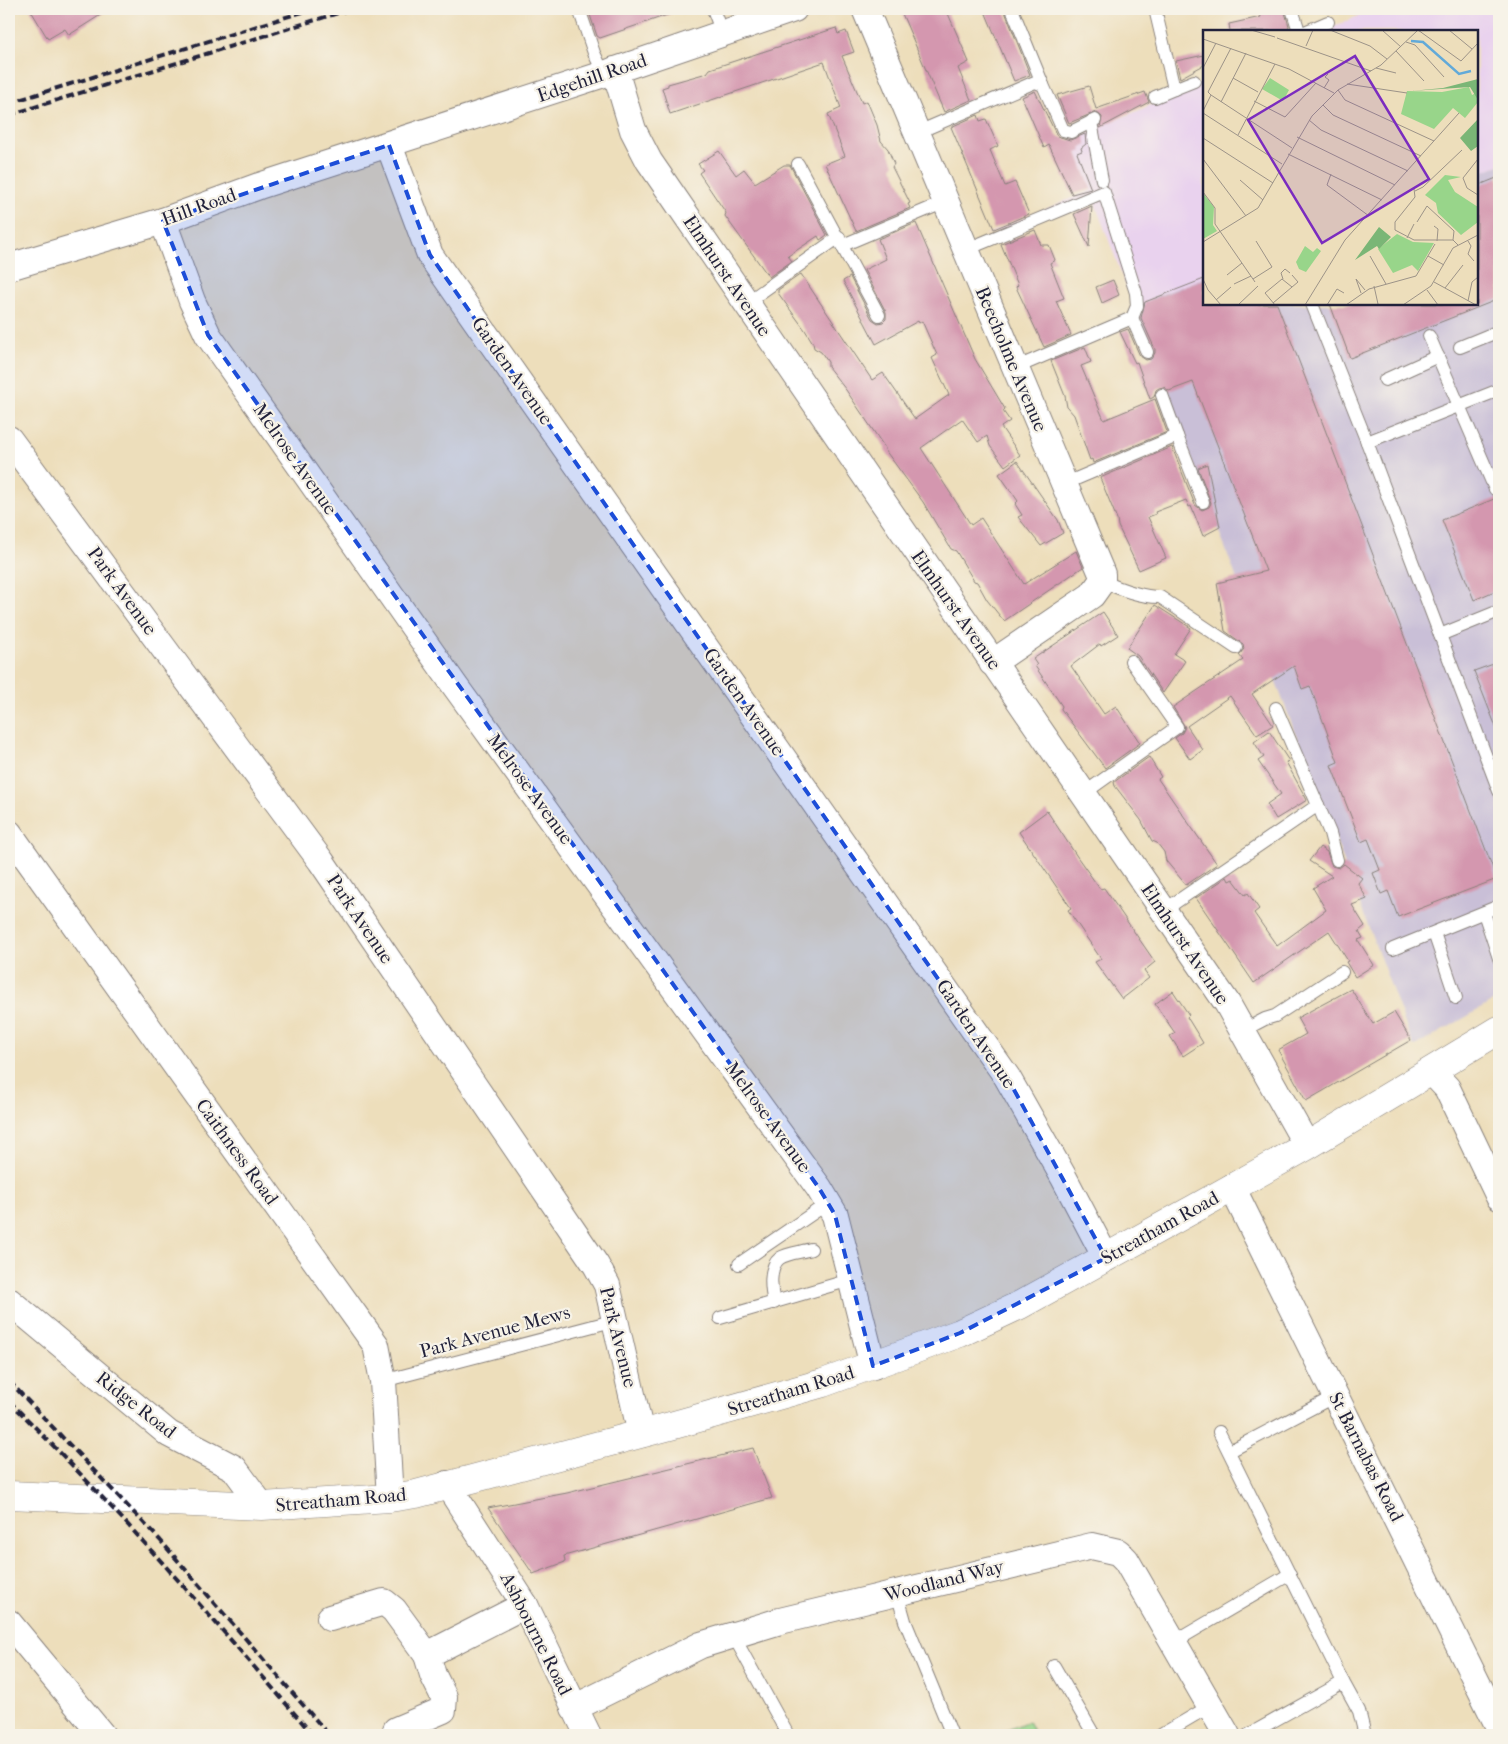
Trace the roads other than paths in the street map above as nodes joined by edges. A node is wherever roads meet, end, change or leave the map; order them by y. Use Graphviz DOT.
graph roads {
  1 [pos="579,9"];
  2 [pos="794,9"];
  3 [pos="865,9"];
  4 [pos="1012,9"];
  5 [pos="1154,9"];
  6 [pos="1292,9"];
  7 [pos="717,21"];
  8 [pos="1328,22"];
  9 [pos="1299,30"];
  10 [pos="1309,30"];
  11 [pos="610,72"];
  12 [pos="1194,81"];
  13 [pos="1043,85"];
  14 [pos="1174,89"];
  15 [pos="1154,97"];
  16 [pos="916,133"];
  17 [pos="389,145"];
  18 [pos="798,164"];
  19 [pos="1102,180"];
  20 [pos="945,202"];
  21 [pos="163,220"];
  22 [pos="841,241"];
  23 [pos="965,250"];
  24 [pos="9,267"];
  25 [pos="746,303"];
  26 [pos="1312,305"];
  27 [pos="880,315"];
  28 [pos="1132,318"];
  29 [pos="1499,331"];
  30 [pos="1429,336"];
  31 [pos="1460,347"];
  32 [pos="1147,352"];
  33 [pos="1438,356"];
  34 [pos="1015,368"];
  35 [pos="1386,380"];
  36 [pos="1499,390"];
  37 [pos="1162,396"];
  38 [pos="1460,405"];
  39 [pos="1177,436"];
  40 [pos="9,439"];
  41 [pos="1368,442"];
  42 [pos="1064,484"];
  43 [pos="1495,489"];
  44 [pos="1203,502"];
  45 [pos="1102,581"];
  46 [pos="1499,611"];
  47 [pos="1440,635"];
  48 [pos="1236,648"];
  49 [pos="1132,661"];
  50 [pos="992,663"];
  51 [pos="1276,708"];
  52 [pos="1499,791"];
  53 [pos="1083,794"];
  54 [pos="1318,805"];
  55 [pos="9,833"];
  56 [pos="1337,860"];
  57 [pos="1499,906"];
  58 [pos="1164,911"];
  59 [pos="1484,913"];
  60 [pos="1434,933"];
  61 [pos="1393,950"];
  62 [pos="1499,958"];
  63 [pos="1342,972"];
  64 [pos="1456,998"];
  65 [pos="1499,1030"];
  66 [pos="1242,1031"];
  67 [pos="1432,1072"];
  68 [pos="1307,1146"];
  69 [pos="1232,1187"];
  70 [pos="1499,1198"];
  71 [pos="828,1203"];
  72 [pos="811,1250"];
  73 [pos="1106,1258"];
  74 [pos="739,1264"];
  75 [pos="850,1280"];
  76 [pos="9,1301"];
  77 [pos="774,1303"];
  78 [pos="720,1318"];
  79 [pos="616,1320"];
  80 [pos="873,1366"];
  81 [pos="383,1381"];
  82 [pos="1335,1396"];
  83 [pos="1219,1432"];
  84 [pos="641,1434"];
  85 [pos="1230,1451"];
  86 [pos="447,1484"];
  87 [pos="9,1495"];
  88 [pos="390,1498"];
  89 [pos="262,1506"];
  90 [pos="1290,1574"];
  91 [pos="898,1593"];
  92 [pos="525,1605"];
  93 [pos="330,1618"];
  94 [pos="9,1623"];
  95 [pos="732,1635"];
  96 [pos="1174,1642"];
  97 [pos="427,1655"];
  98 [pos="1054,1666"];
  99 [pos="1343,1682"];
  100 [pos="1210,1706"];
  101 [pos="574,1708"];
  102 [pos="1499,1727"];
  103 [pos="396,1730"];
  104 [pos="102,1735"];
  105 [pos="588,1735"];
  106 [pos="788,1735"];
  107 [pos="952,1735"];
  108 [pos="1094,1735"];
  109 [pos="1162,1735"];
  110 [pos="1227,1735"];
  111 [pos="1248,1735"];
  112 [pos="1365,1735"];
  1 -- 11 [label="lane"];
  2 -- 7 [label="street, Edgehill Road"];
  3 -- 16 [label="street, Beecholme Avenue"];
  4 -- 13 [label="lane"];
  5 -- 14 [label="lane"];
  6 -- 9 [label="lane"];
  7 -- 11 [label="street, Edgehill Road"];
  8 -- 10 [label="lane"];
  11 -- 17 [label="street, Edgehill Road"];
  11 -- 25 [label="street, Elmhurst Avenue"];
  12 -- 14 [label="lane"];
  13 -- 16 [label="lane"];
  13 -- 19 [label="lane"];
  14 -- 15 [label="lane"];
  16 -- 20 [label="street, Beecholme Avenue"];
  17 -- 21 [label="street, Hill Road"];
  17 -- 73 [label="street, Garden Avenue"];
  18 -- 22 [label="lane"];
  20 -- 22 [label="lane"];
  20 -- 23 [label="street, Beecholme Avenue"];
  21 -- 24 [label="street, Hill Road"];
  21 -- 71 [label="street, Melrose Avenue"];
  22 -- 25 [label="lane"];
  22 -- 27 [label="lane"];
  23 -- 28 [label="lane"];
  23 -- 34 [label="street, Beecholme Avenue"];
  25 -- 50 [label="street, Elmhurst Avenue"];
  26 -- 41 [label="lane"];
  28 -- 32 [label="lane"];
  28 -- 34 [label="lane"];
  29 -- 31 [label="lane"];
  30 -- 33 [label="lane"];
  33 -- 35 [label="lane"];
  33 -- 38 [label="lane"];
  34 -- 42 [label="street, Beecholme Avenue"];
  36 -- 38 [label="lane"];
  37 -- 39 [label="lane"];
  38 -- 41 [label="lane"];
  38 -- 43 [label="lane"];
  39 -- 42 [label="lane"];
  39 -- 44 [label="lane"];
  40 -- 79 [label="street, Park Avenue"];
  41 -- 47 [label="lane"];
  42 -- 45 [label="street, Beecholme Avenue"];
  45 -- 48 [label="lane"];
  45 -- 50 [label="street"];
  46 -- 47 [label="lane"];
  47 -- 52 [label="lane"];
  49 -- 53 [label="lane"];
  50 -- 53 [label="street, Elmhurst Avenue"];
  51 -- 54 [label="lane"];
  53 -- 58 [label="street, Elmhurst Avenue"];
  54 -- 56 [label="lane"];
  54 -- 58 [label="lane"];
  55 -- 81 [label="street, Caithness Road"];
  57 -- 59 [label="lane"];
  58 -- 66 [label="street, Elmhurst Avenue"];
  59 -- 60 [label="lane"];
  59 -- 62 [label="lane"];
  60 -- 61 [label="lane"];
  60 -- 64 [label="lane"];
  63 -- 66 [label="lane"];
  65 -- 67 [label="main road, Streatham Road"];
  66 -- 68 [label="street, Elmhurst Avenue"];
  67 -- 68 [label="main road, Streatham Road"];
  67 -- 70 [label="street"];
  68 -- 69 [label="main road, Streatham Road"];
  69 -- 73 [label="main road, Streatham Road"];
  69 -- 82 [label="street, St Barnabas Road"];
  71 -- 74 [label="lane"];
  71 -- 75 [label="street, Melrose Avenue"];
  72 -- 77 [label="lane"];
  73 -- 80 [label="main road, Streatham Road"];
  75 -- 77 [label="lane"];
  75 -- 80 [label="street, Melrose Avenue"];
  76 -- 89 [label="street, Ridge Road"];
  77 -- 78 [label="lane"];
  79 -- 81 [label="lane, Park Avenue Mews"];
  79 -- 84 [label="street, Park Avenue"];
  80 -- 84 [label="main road, Streatham Road"];
  81 -- 88 [label="street, Caithness Road"];
  82 -- 85 [label="lane"];
  82 -- 102 [label="street, St Barnabas Road"];
  83 -- 85 [label="lane"];
  84 -- 86 [label="main road, Streatham Road"];
  85 -- 90 [label="lane"];
  86 -- 88 [label="main road, Streatham Road"];
  86 -- 92 [label="street, Ashbourne Road"];
  87 -- 89 [label="main road, Streatham Road"];
  88 -- 89 [label="main road, Streatham Road"];
  90 -- 96 [label="lane"];
  90 -- 99 [label="lane"];
  91 -- 95 [label="street, Woodland Way"];
  91 -- 96 [label="street, Woodland Way"];
  91 -- 107 [label="lane"];
  92 -- 97 [label="street"];
  92 -- 101 [label="street, Ashbourne Road"];
  93 -- 97 [label="street"];
  94 -- 104 [label="street"];
  95 -- 101 [label="street, Woodland Way"];
  95 -- 106 [label="lane"];
  96 -- 100 [label="street, Woodland Way"];
  97 -- 103 [label="street"];
  98 -- 108 [label="lane"];
  99 -- 111 [label="lane"];
  99 -- 112 [label="lane"];
  100 -- 109 [label="lane"];
  100 -- 110 [label="street, Woodland Way"];
  101 -- 105 [label="street, Ashbourne Road"];
}
